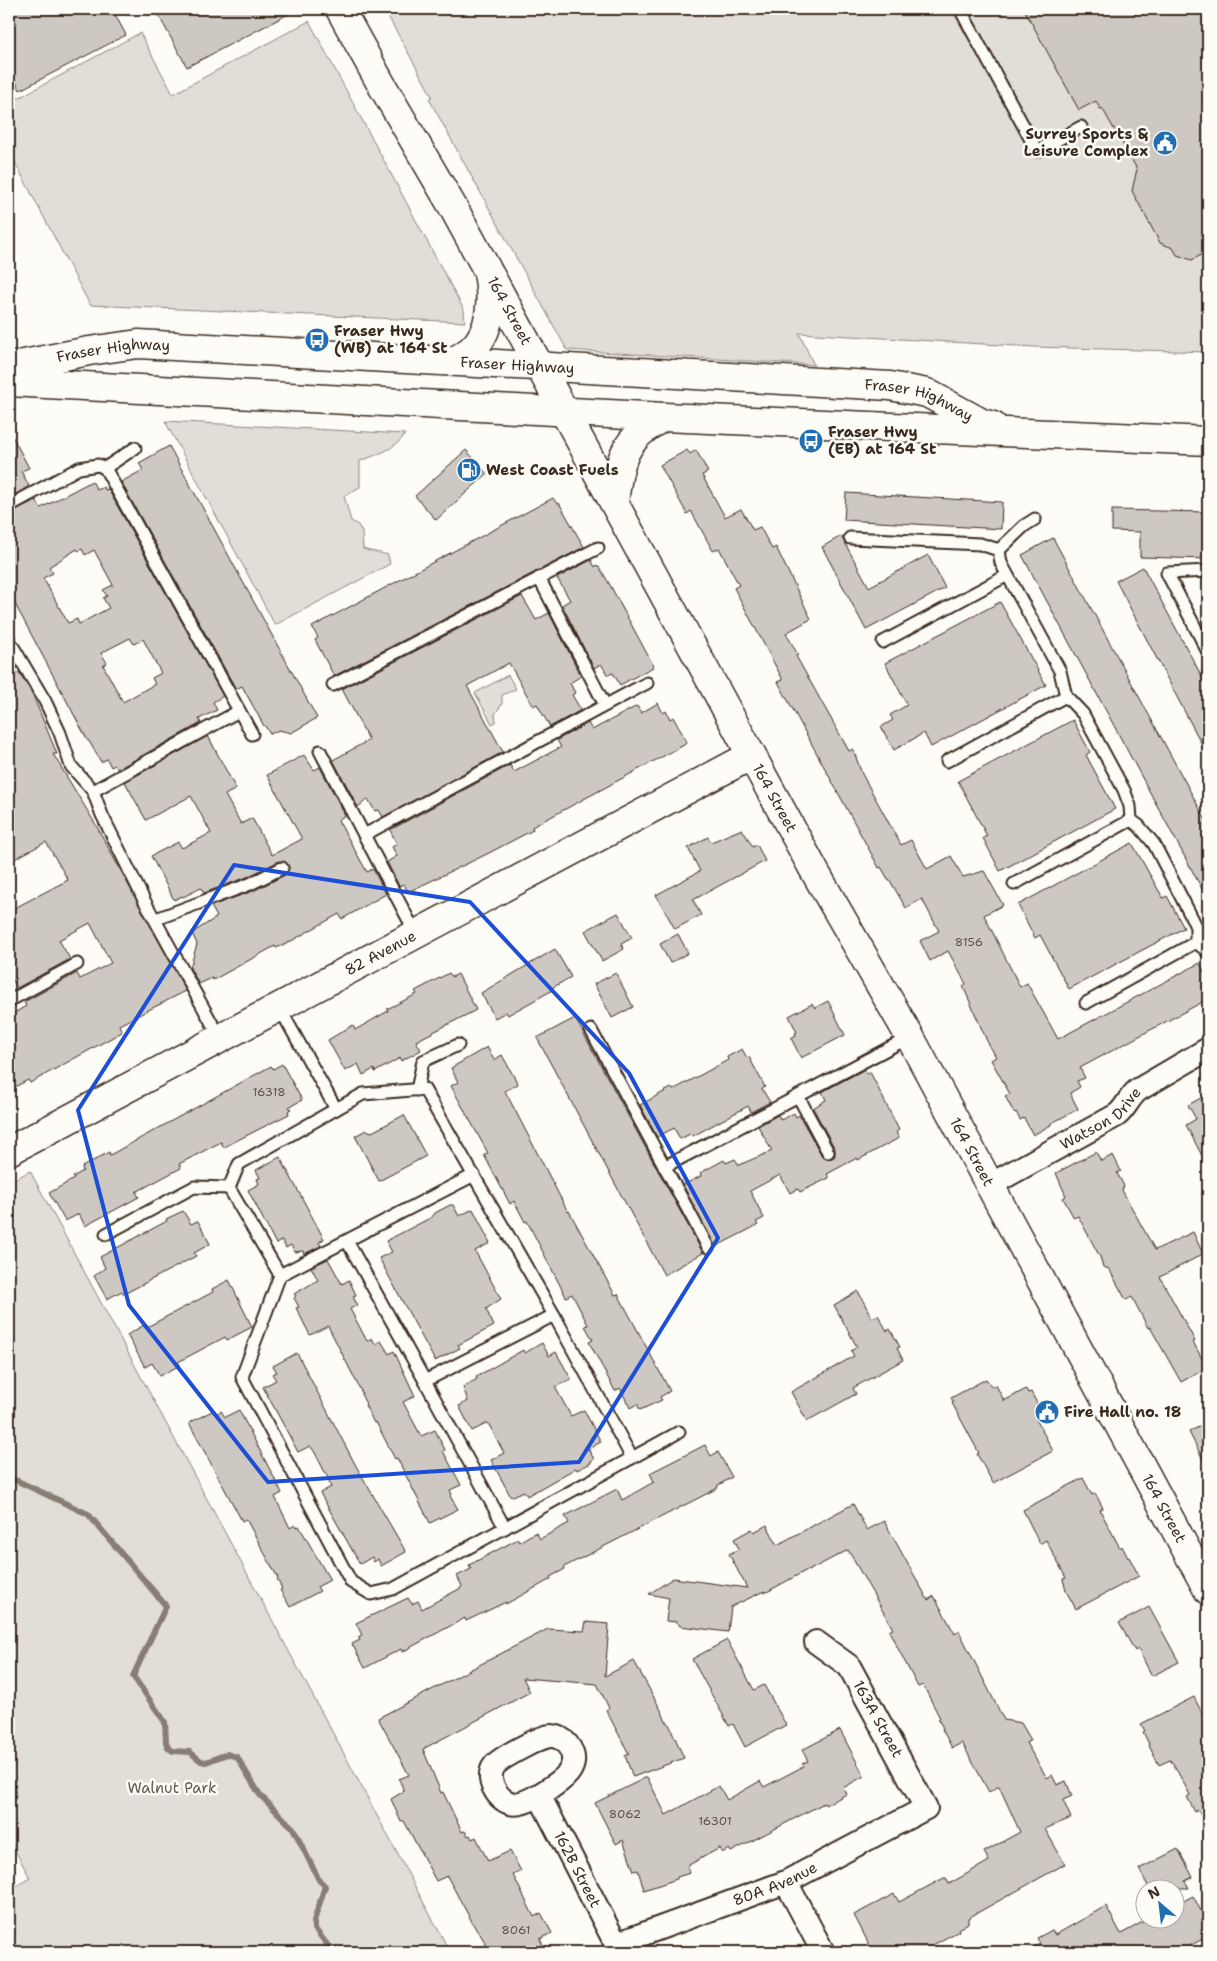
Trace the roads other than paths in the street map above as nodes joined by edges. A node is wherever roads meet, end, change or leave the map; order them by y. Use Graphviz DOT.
graph roads {
  1 [pos="340,9"];
  2 [pos="960,9"];
  3 [pos="1081,127"];
  4 [pos="488,273"];
  5 [pos="454,361"];
  6 [pos="540,366"];
  7 [pos="9,367"];
  8 [pos="9,382"];
  9 [pos="564,411"];
  10 [pos="664,417"];
  11 [pos="1019,434"];
  12 [pos="1208,441"];
  13 [pos="135,448"];
  14 [pos="106,468"];
  15 [pos="614,502"];
  16 [pos="9,506"];
  17 [pos="1035,519"];
  18 [pos="850,538"];
  19 [pos="598,548"];
  20 [pos="999,550"];
  21 [pos="1208,571"];
  22 [pos="1006,576"];
  23 [pos="538,578"];
  24 [pos="9,640"];
  25 [pos="883,642"];
  26 [pos="1208,652"];
  27 [pos="646,682"];
  28 [pos="333,685"];
  29 [pos="1066,696"];
  30 [pos="605,705"];
  31 [pos="239,711"];
  32 [pos="252,734"];
  33 [pos="320,751"];
  34 [pos="752,755"];
  35 [pos="947,761"];
  36 [pos="93,790"];
  37 [pos="1131,820"];
  38 [pos="364,834"];
  39 [pos="282,868"];
  40 [pos="1014,884"];
  41 [pos="156,919"];
  42 [pos="416,934"];
  43 [pos="1196,942"];
  44 [pos="1208,952"];
  45 [pos="77,964"];
  46 [pos="9,1000"];
  47 [pos="1086,1003"];
  48 [pos="279,1007"];
  49 [pos="591,1030"];
  50 [pos="910,1037"];
  51 [pos="220,1038"];
  52 [pos="458,1045"];
  53 [pos="1208,1049"];
  54 [pos="417,1090"];
  55 [pos="798,1096"];
  56 [pos="336,1109"];
  57 [pos="9,1151"];
  58 [pos="828,1152"];
  59 [pos="664,1167"];
  60 [pos="474,1175"];
  61 [pos="990,1185"];
  62 [pos="229,1188"];
  63 [pos="106,1234"];
  64 [pos="347,1241"];
  65 [pos="708,1247"];
  66 [pos="280,1275"];
  67 [pos="554,1315"];
  68 [pos="425,1381"];
  69 [pos="679,1432"];
  70 [pos="632,1458"];
  71 [pos="505,1528"];
  72 [pos="1208,1590"];
  73 [pos="816,1642"];
  74 [pos="539,1795"];
  75 [pos="926,1808"];
  76 [pos="786,1882"];
  77 [pos="616,1948"];
  78 [pos="823,1952"];
  1 -- 4 [label="street, 164 Street"];
  2 -- 3 [label="lane"];
  4 -- 5 [label="street"];
  4 -- 6 [label="street, 164 Street"];
  5 -- 6 [label="street, Fraser Highway"];
  5 -- 7 [label="street, Fraser Highway"];
  6 -- 9 [label="street, 164 Street"];
  6 -- 11 [label="street, Fraser Highway"];
  8 -- 9 [label="street, Fraser Highway"];
  9 -- 10 [label="street, Fraser Highway"];
  9 -- 15 [label="street, 164 Street"];
  10 -- 11 [label="street, Fraser Highway"];
  10 -- 15 [label="street"];
  11 -- 12 [label="street, Fraser Highway"];
  13 -- 14 [label="lane"];
  14 -- 16 [label="lane"];
  14 -- 31 [label="lane"];
  15 -- 34 [label="street, 164 Street"];
  17 -- 20 [label="lane"];
  18 -- 20 [label="lane"];
  19 -- 23 [label="lane"];
  20 -- 22 [label="lane"];
  21 -- 26 [label="lane"];
  22 -- 25 [label="lane"];
  22 -- 29 [label="lane"];
  23 -- 28 [label="lane"];
  23 -- 30 [label="lane"];
  24 -- 36 [label="lane"];
  27 -- 30 [label="lane"];
  29 -- 35 [label="lane"];
  29 -- 37 [label="lane"];
  30 -- 38 [label="lane"];
  31 -- 32 [label="lane"];
  31 -- 36 [label="lane"];
  33 -- 38 [label="lane"];
  34 -- 42 [label="street, 82 Avenue"];
  34 -- 50 [label="street, 164 Street"];
  36 -- 41 [label="lane"];
  37 -- 40 [label="lane"];
  37 -- 43 [label="lane"];
  38 -- 42 [label="lane"];
  39 -- 41 [label="lane"];
  41 -- 51 [label="lane"];
  42 -- 48 [label="street, 82 Avenue"];
  43 -- 44 [label="lane"];
  43 -- 47 [label="lane"];
  45 -- 46 [label="lane"];
  48 -- 51 [label="street, 82 Avenue"];
  48 -- 56 [label="lane"];
  49 -- 59 [label="lane"];
  50 -- 55 [label="lane"];
  50 -- 61 [label="street, 164 Street"];
  51 -- 57 [label="street, 82 Avenue"];
  52 -- 54 [label="lane"];
  53 -- 61 [label="street, Watson Drive"];
  54 -- 56 [label="lane"];
  54 -- 60 [label="lane"];
  55 -- 58 [label="lane"];
  55 -- 59 [label="lane"];
  56 -- 62 [label="lane"];
  59 -- 65 [label="lane"];
  60 -- 64 [label="lane"];
  60 -- 67 [label="lane"];
  61 -- 72 [label="street, 164 Street"];
  62 -- 63 [label="lane"];
  62 -- 66 [label="lane"];
  64 -- 66 [label="lane"];
  64 -- 68 [label="lane"];
  66 -- 71 [label="lane"];
  67 -- 68 [label="lane"];
  67 -- 70 [label="lane"];
  68 -- 71 [label="lane"];
  69 -- 70 [label="lane"];
  70 -- 71 [label="lane"];
  73 -- 75 [label="street, 163A Street"];
  74 -- 77 [label="street, 162B Street"];
  75 -- 76 [label="street, 80A Avenue"];
  76 -- 77 [label="street, 80A Avenue"];
  76 -- 78 [label="street"];
}
